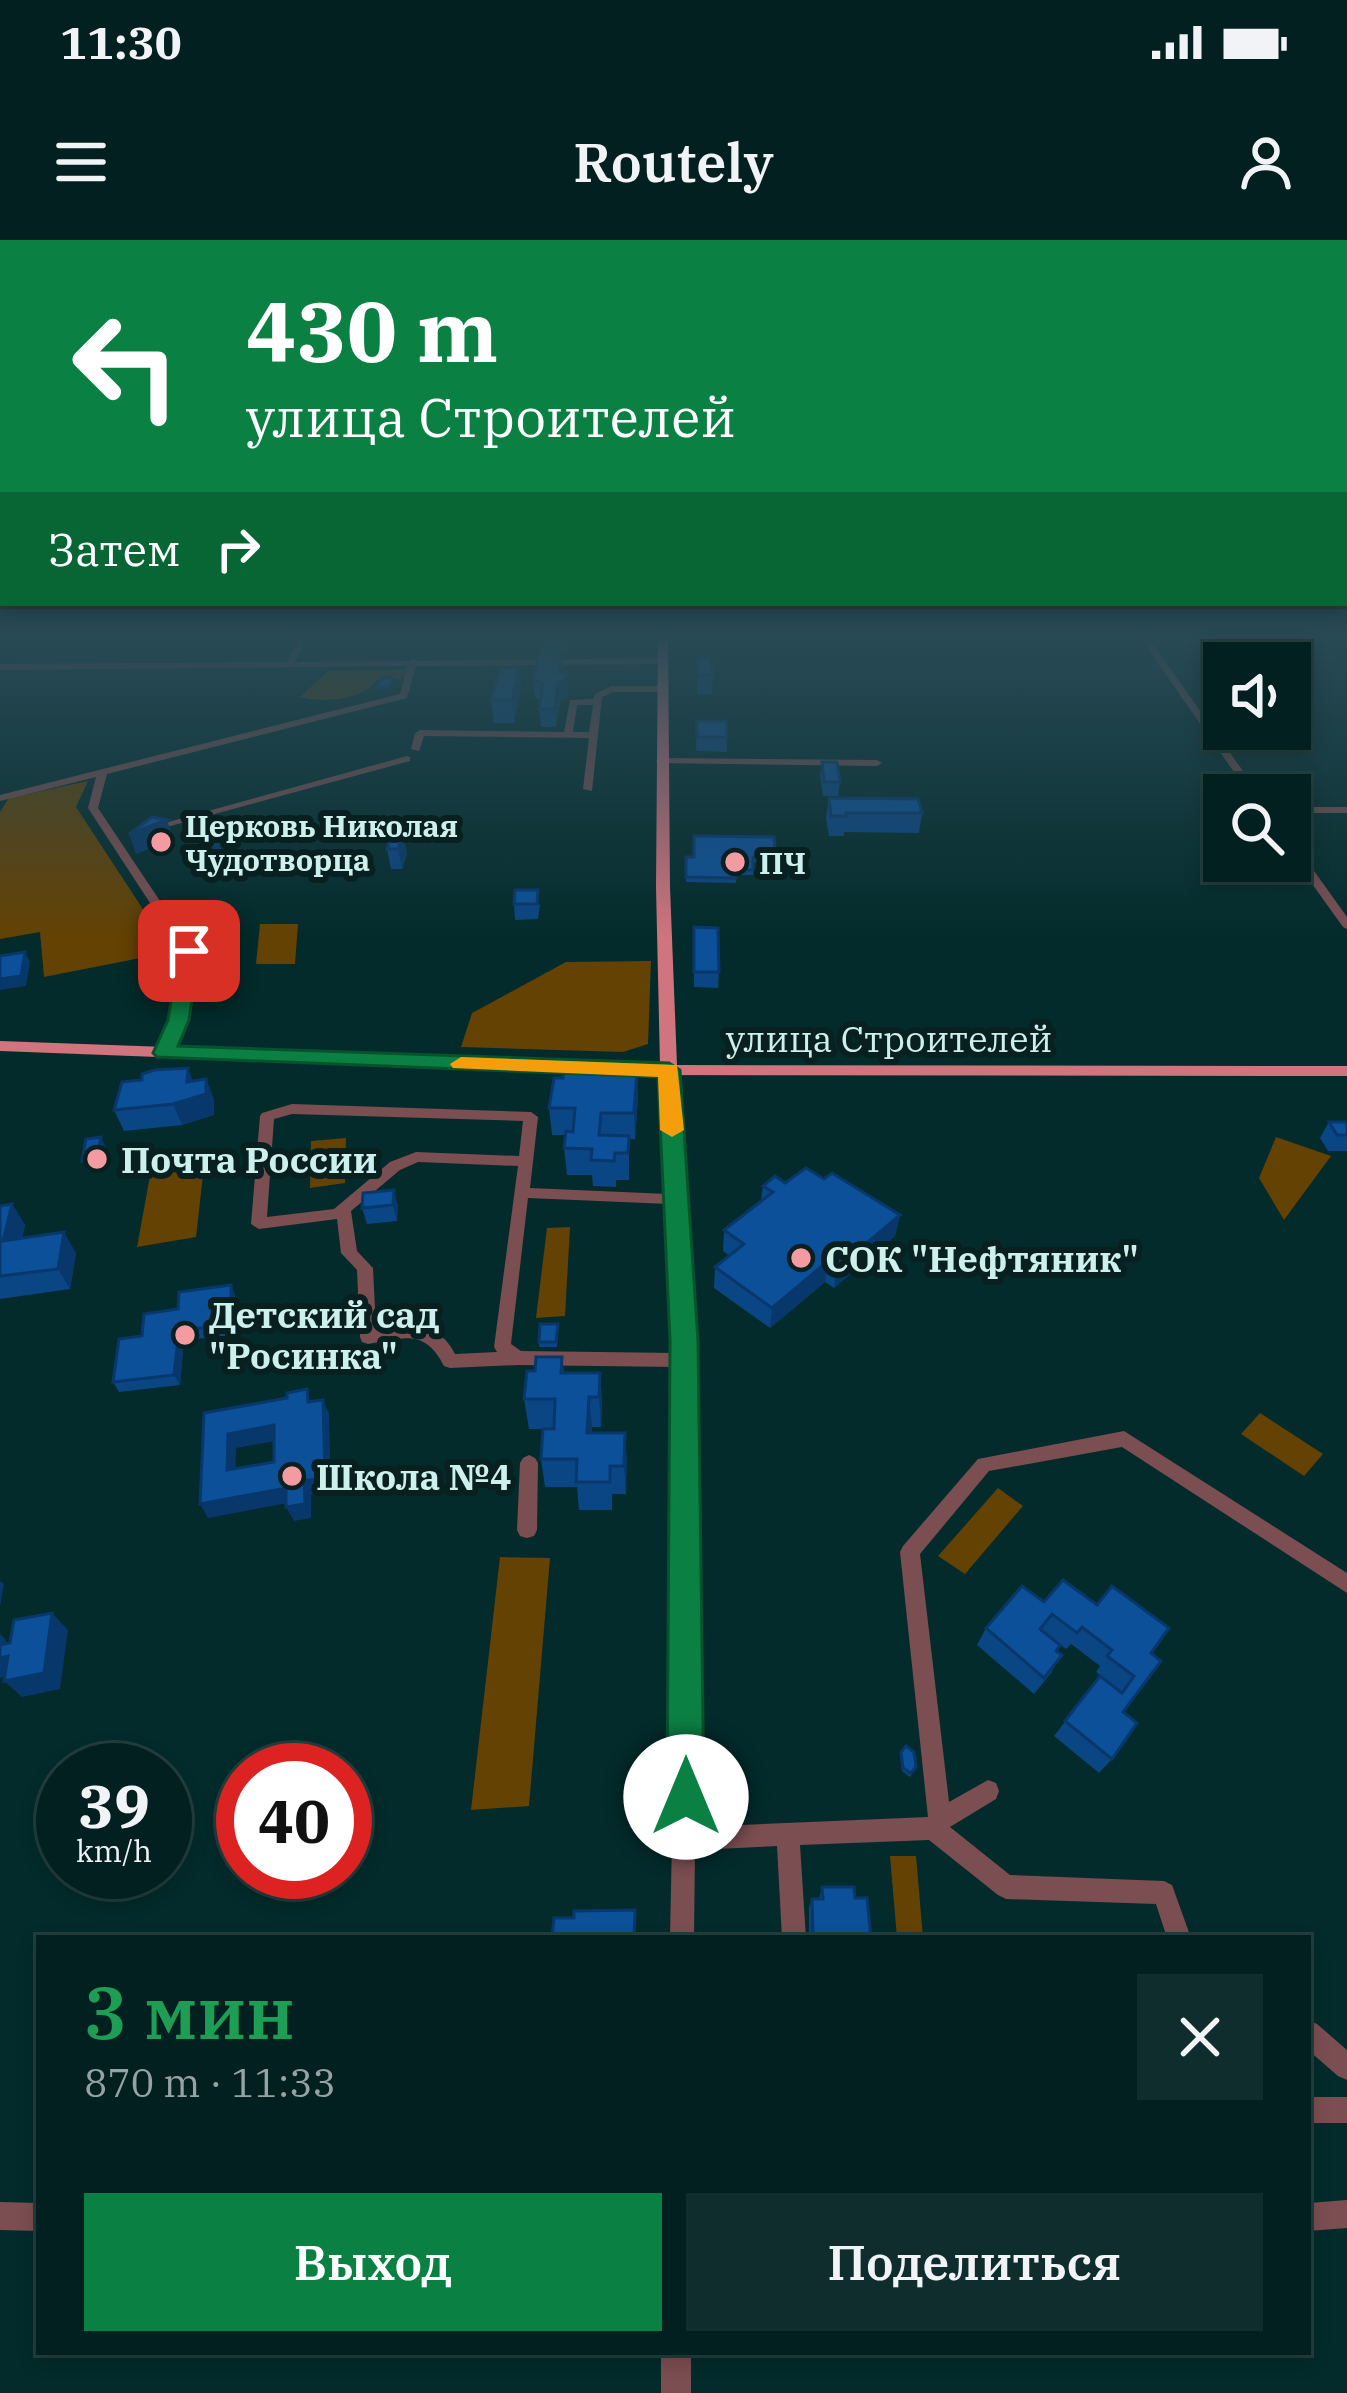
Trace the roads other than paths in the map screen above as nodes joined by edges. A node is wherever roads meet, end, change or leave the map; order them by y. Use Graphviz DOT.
graph roads {
  1 [pos="247,736"];
  2 [pos="419,736"];
  3 [pos="595,736"];
  4 [pos="661,736"];
  5 [pos="1214,736"];
  6 [pos="661,761"];
  7 [pos="877,763"];
  8 [pos="102,774"];
  9 [pos="1240,774"];
  10 [pos="588,789"];
  11 [pos="0,798"];
  12 [pos="1311,810"];
  13 [pos="1347,810"];
  14 [pos="113,838"];
  15 [pos="1311,874"];
  16 [pos="1347,925"];
  17 [pos="0,1046"];
  18 [pos="164,1053"];
  19 [pos="669,1070"];
  20 [pos="1347,1071"];
  21 [pos="526,1161"];
  22 [pos="522,1192"];
  23 [pos="674,1199"];
  24 [pos="344,1211"];
  25 [pos="518,1358"];
  26 [pos="683,1360"];
  27 [pos="529,1463"];
  28 [pos="527,1530"];
  29 [pos="1347,1584"];
  30 [pos="988,1791"];
  31 [pos="937,1823"];
  32 [pos="788,1836"];
  33 [pos="686,1839"];
  34 [pos="1177,1929"];
  35 [pos="682,1935"];
  36 [pos="794,1935"];
  37 [pos="1311,2036"];
  38 [pos="1347,2066"];
  39 [pos="1311,2110"];
  40 [pos="1347,2110"];
  41 [pos="1347,2213"];
  42 [pos="0,2216"];
  43 [pos="36,2217"];
  44 [pos="1311,2217"];
  45 [pos="676,2355"];
  46 [pos="676,2393"];
  1 -- 8 [label="street"];
  2 -- 14 [label="street"];
  3 -- 10 [label="street"];
  4 -- 6 [label="main road"];
  5 -- 9 [label="street"];
  6 -- 7 [label="street"];
  6 -- 19 [label="main road"];
  8 -- 11 [label="street"];
  8 -- 14 [label="street"];
  12 -- 13 [label="street"];
  14 -- 18 [label="street"];
  15 -- 16 [label="street"];
  17 -- 18 [label="main road, улица Строителей"];
  18 -- 19 [label="main road, улица Строителей"];
  19 -- 20 [label="main road, улица Строителей"];
  19 -- 23 [label="street"];
  21 -- 22 [label="street"];
  21 -- 24 [label="street"];
  21 -- 24 [label="street"];
  22 -- 23 [label="street"];
  22 -- 25 [label="street"];
  23 -- 26 [label="street"];
  24 -- 25 [label="street"];
  25 -- 26 [label="street"];
  26 -- 33 [label="street"];
  27 -- 28 [label="street"];
  29 -- 31 [label="street"];
  30 -- 31 [label="street"];
  31 -- 32 [label="street"];
  31 -- 34 [label="street"];
  32 -- 33 [label="street"];
  32 -- 36 [label="street"];
  33 -- 35 [label="street"];
  37 -- 38 [label="street"];
  39 -- 40 [label="street"];
  41 -- 44 [label="street"];
  42 -- 43 [label="street"];
  45 -- 46 [label="street"];
}
